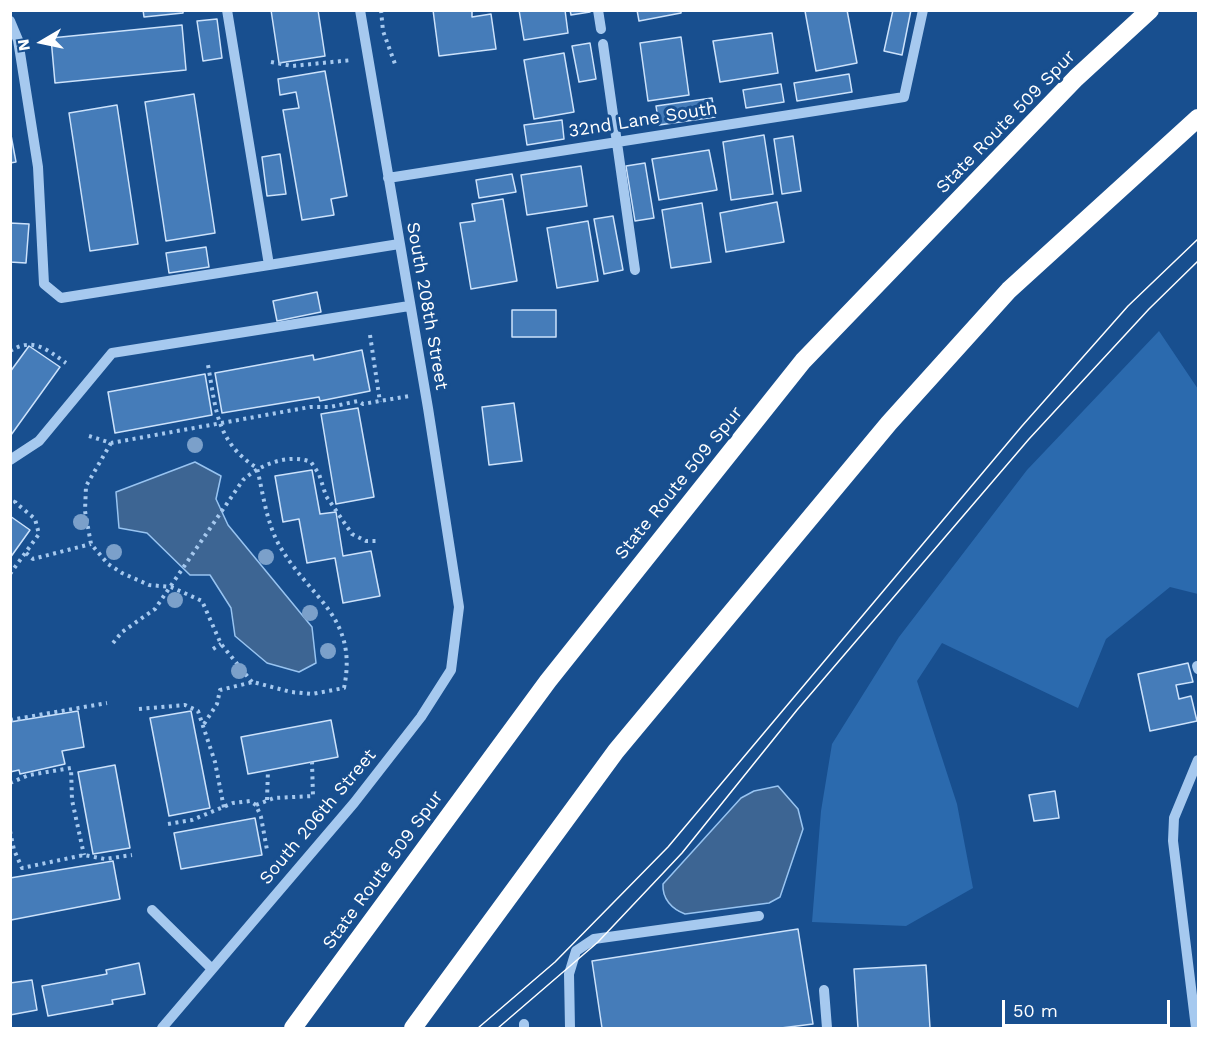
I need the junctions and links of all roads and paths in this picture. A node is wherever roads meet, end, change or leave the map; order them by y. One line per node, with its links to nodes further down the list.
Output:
1 (227, 10): 17 (street)
2 (360, 10): 15 (street, South 208th Street)
3 (381, 10): 12 (path)
4 (598, 10): 8 (street)
5 (923, 10): 14 (street, 32nd Lane South)
6 (1150, 10): 63 (highway, State Route 509 Spur)
7 (10, 21): 17 (street)
8 (601, 29)
9 (603, 44): 14 (street)
10 (352, 60): 11 (path)
11 (271, 62)
12 (395, 64)
13 (1198, 118): 64 (highway)
14 (616, 141): 15 (street, 32nd Lane South); 18 (street)
15 (388, 178): 16 (street, South 208th Street)
16 (399, 244): 17 (street); 19 (street, South 208th Street)
17 (269, 265)
18 (635, 270)
19 (409, 306): 29 (street); 37 (street, South 208th Street)
20 (369, 335): 25 (path)
21 (10, 351): 22 (path)
22 (66, 363)
23 (208, 365): 26 (path)
24 (410, 396): 25 (path)
25 (380, 402): 26 (path)
26 (219, 422): 28 (path); 30 (path)
27 (89, 436): 28 (path)
28 (111, 443): 33 (path)
29 (10, 460)
30 (257, 468): 32 (path); 36 (path); 41 (path)
31 (16, 500): 34 (path)
32 (380, 541)
33 (90, 544): 34 (path); 36 (path)
34 (26, 553): 35 (path)
35 (10, 574)
36 (171, 587): 38 (path); 39 (path)
37 (459, 607): 60 (street, South 206th Street)
38 (113, 643)
39 (221, 644): 40 (path); 41 (path)
40 (213, 649)
41 (253, 682): 45 (path)
42 (107, 703): 44 (path)
43 (139, 709): 45 (path)
44 (10, 720)
45 (204, 724): 52 (path)
46 (1198, 760): 67 (street)
47 (312, 762): 50 (path)
48 (268, 770): 50 (path)
49 (10, 783): 56 (path)
50 (267, 800): 51 (path)
51 (256, 805): 52 (path); 55 (path)
52 (224, 808): 53 (path)
53 (168, 824)
54 (10, 831): 56 (path)
55 (267, 850)
56 (84, 855): 57 (path)
57 (132, 855)
58 (152, 910): 60 (street)
59 (759, 916): 65 (street)
60 (212, 969): 62 (street, South 206th Street)
61 (824, 990): 66 (street)
62 (162, 1029)
63 (293, 1029)
64 (413, 1029)
65 (570, 1029)
66 (827, 1029)
67 (1196, 1029)

